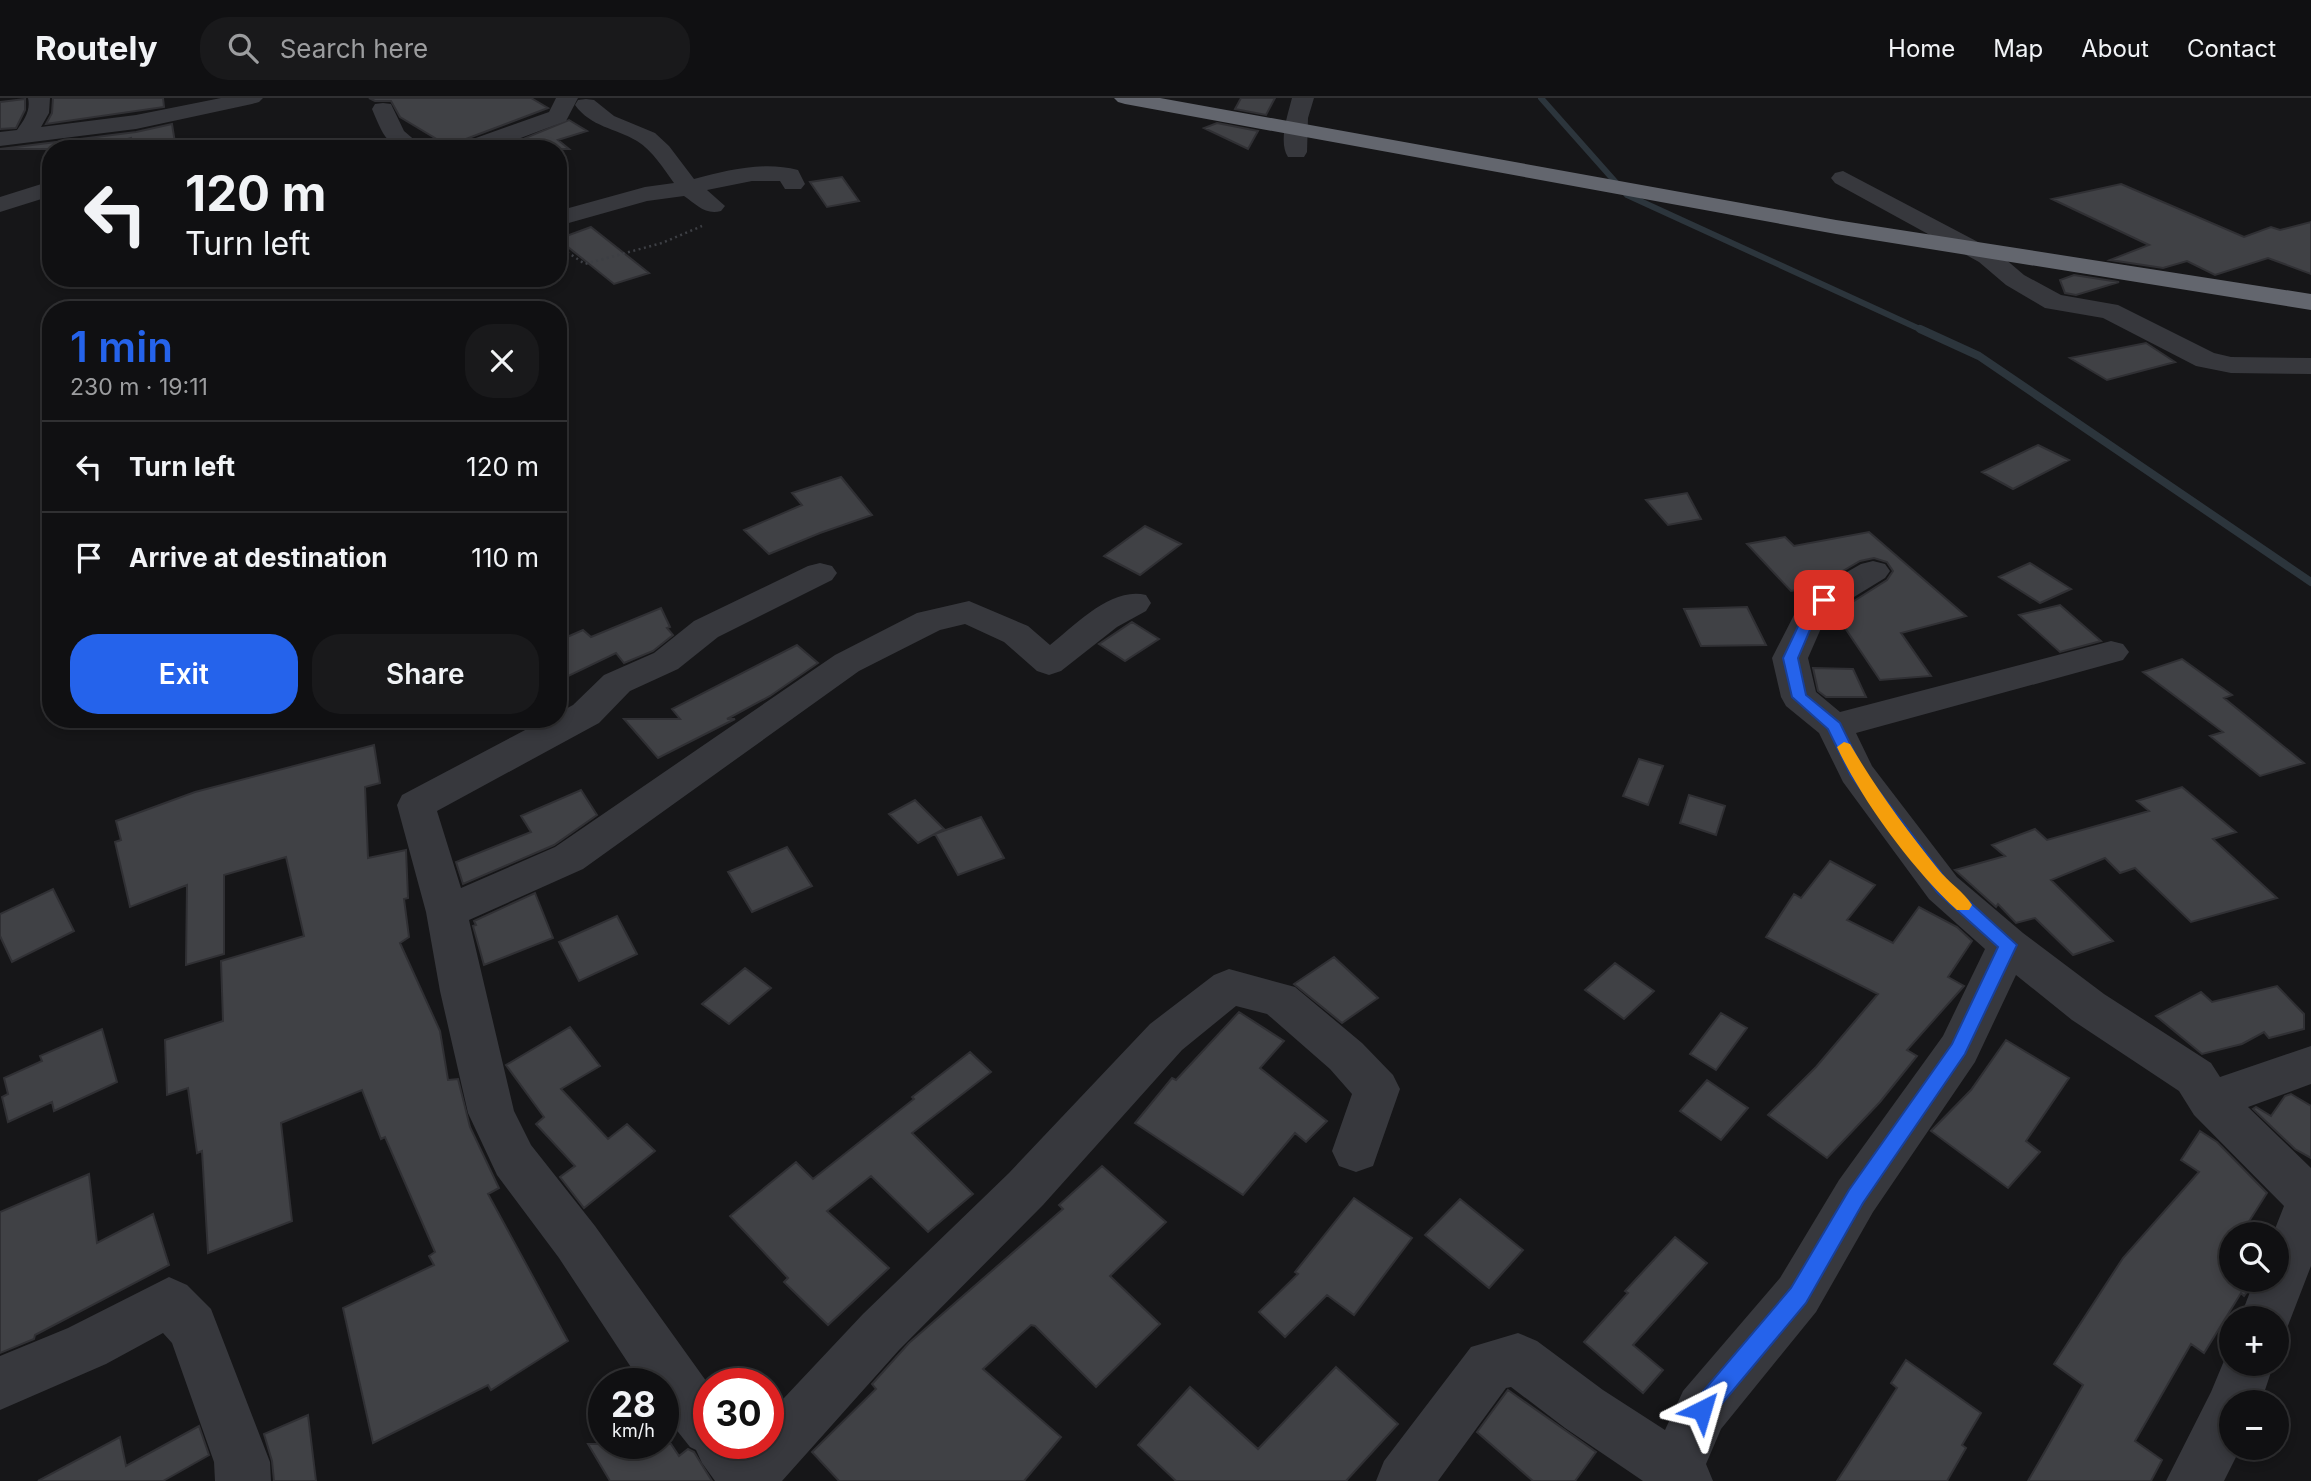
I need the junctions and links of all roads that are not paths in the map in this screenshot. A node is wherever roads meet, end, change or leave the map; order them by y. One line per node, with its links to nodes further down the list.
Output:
1 (39, 98): 9 (street)
2 (252, 98): 8 (street)
3 (1125, 98): 22 (highway)
4 (1303, 98): 14 (street)
5 (575, 100): 6 (street); 13 (street); 17 (street)
6 (612, 100)
7 (383, 109): 12 (street)
8 (136, 122): 9 (street); 11 (street)
9 (24, 137): 10 (street)
10 (0, 139)
11 (123, 140)
12 (401, 140)
13 (495, 140)
14 (1296, 152)
15 (1843, 178): 23 (street)
16 (793, 184): 17 (street)
17 (689, 188): 20 (street); 21 (street)
18 (42, 191): 19 (street)
19 (0, 205)
20 (712, 215)
21 (567, 216)
22 (2311, 302)
23 (2311, 366)
24 (1873, 570): 29 (street)
25 (820, 573): 28 (street)
26 (1135, 603): 31 (street)
27 (2111, 652): 29 (street)
28 (567, 724)
29 (1834, 726): 32 (street)
30 (560, 728): 31 (street)
31 (447, 912): 39 (street)
32 (2008, 945): 34 (street); 42 (street)
33 (2311, 1065): 34 (street)
34 (2210, 1101): 36 (street)
35 (1356, 1151): 41 (street)
36 (2311, 1200): 37 (street)
37 (2271, 1306)
38 (0, 1383): 43 (street)
39 (693, 1408)
40 (2219, 1432): 45 (street)
41 (739, 1468)
42 (1680, 1475): 44 (street)
43 (243, 1481)
44 (1404, 1481)
45 (2194, 1481)

